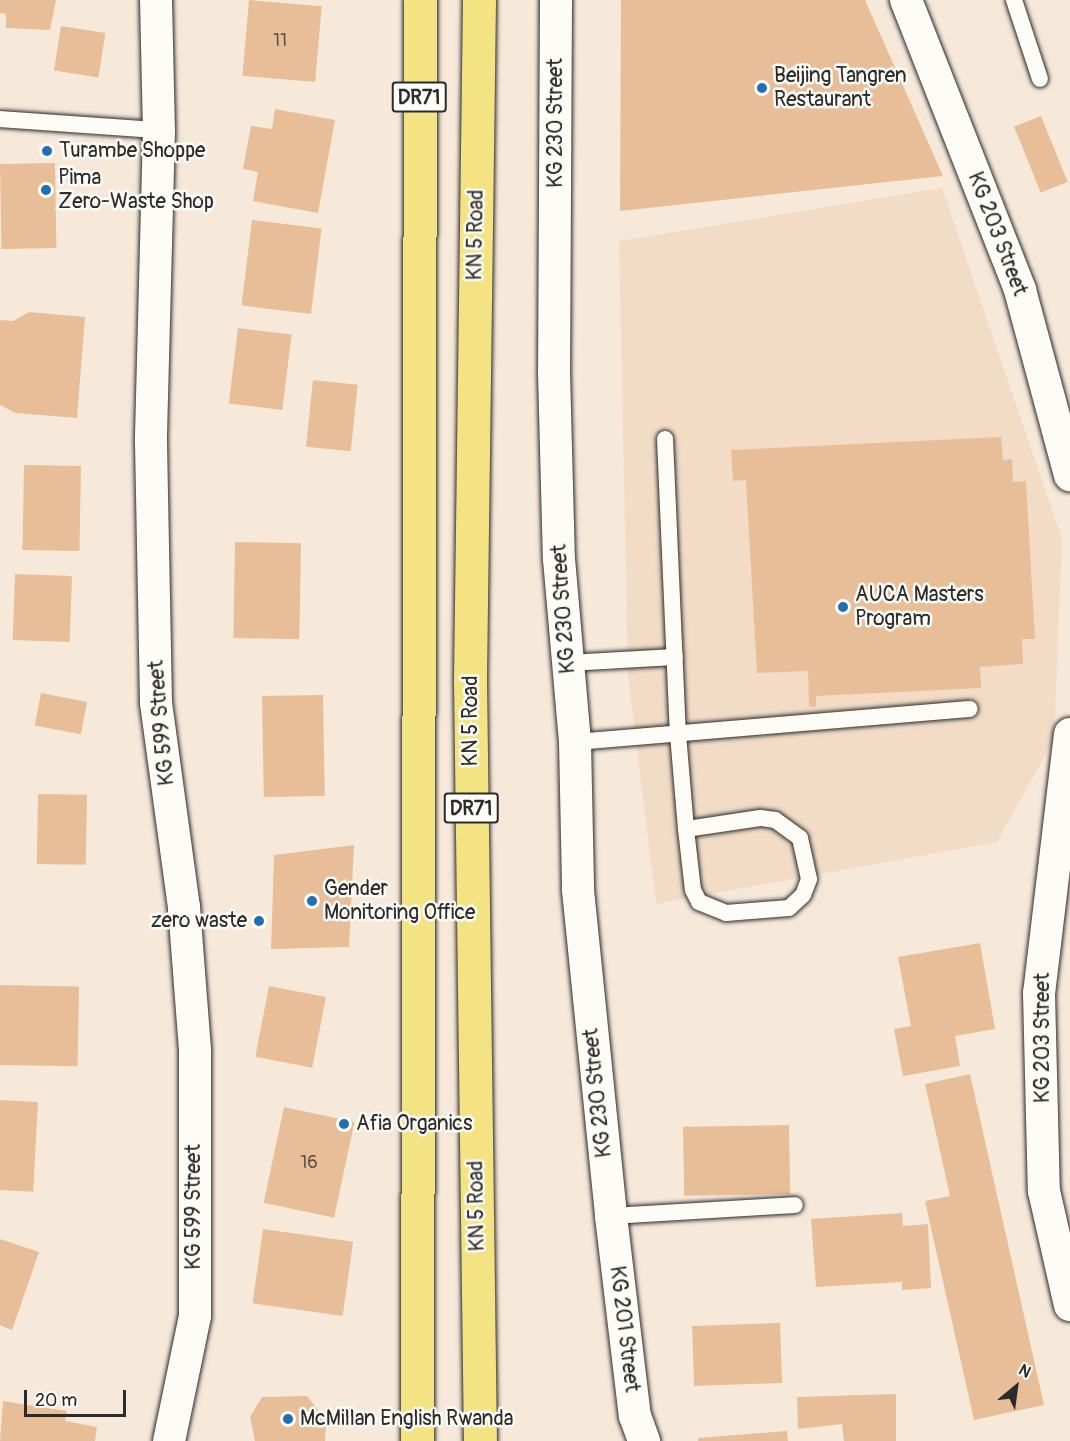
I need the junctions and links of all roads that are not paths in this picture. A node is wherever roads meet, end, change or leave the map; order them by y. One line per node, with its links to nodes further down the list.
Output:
1 (156, 0): 9 (street, KG 599 Street)
2 (420, 0): 23 (main road, DR71)
3 (479, 0): 24 (main road, KN 5 Road / DR71)
4 (556, 0): 13 (street, KG 230 Street)
5 (906, 0): 11 (street, KG 203 Street)
6 (1014, 0): 7 (lane)
7 (1040, 79)
8 (0, 119): 9 (lane)
9 (159, 130): 22 (street, KG 599 Street)
10 (665, 439): 12 (lane)
11 (1070, 475)
12 (675, 657): 13 (lane); 15 (lane)
13 (568, 663): 17 (street, KG 230 Street)
14 (970, 709): 15 (lane)
15 (678, 734): 17 (lane); 18 (lane)
16 (1070, 734): 21 (street, KG 203 Street)
17 (575, 742): 20 (street, KG 230 Street)
18 (686, 829): 18 (lane)
19 (795, 1205): 20 (lane)
20 (610, 1216): 25 (street, KG 201 Street)
21 (1070, 1305)
22 (170, 1441)
23 (417, 1441)
24 (480, 1441)
25 (644, 1441)

